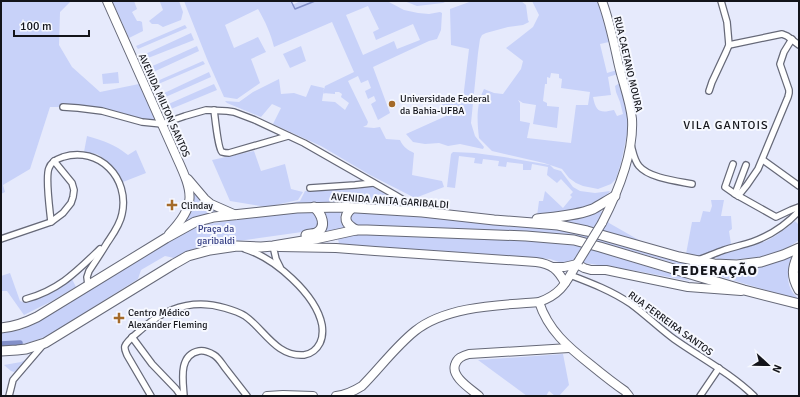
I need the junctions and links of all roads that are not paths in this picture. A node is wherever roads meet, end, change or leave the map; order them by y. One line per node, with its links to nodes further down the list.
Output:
1 (107, 1): 10 (main road, AVENIDA MILTON SANTOS)
2 (602, 1): 12 (main road, RUA CAETANO MOURA)
3 (721, 1): 5 (street)
4 (792, 39): 5 (street); 6 (street); 13 (street)
5 (729, 45): 7 (street)
6 (799, 45)
7 (709, 90)
8 (62, 108): 10 (street)
9 (214, 110): 10 (street); 11 (street); 11 (street)
10 (162, 124): 18 (main road, AVENIDA MILTON SANTOS)
11 (288, 136): 17 (street)
12 (630, 143): 20 (street); 25 (main road, RUA CAETANO MOURA)
13 (763, 160): 22 (street); 24 (street)
14 (54, 161): 33 (street); 33 (street); 37 (street)
15 (733, 164): 24 (street)
16 (746, 166): 24 (street)
17 (356, 172): 19 (street); 21 (street)
18 (184, 174): 31 (main road, AVENIDA MILTON SANTOS); 35 (main road, AVENIDA MILTON SANTOS)
19 (373, 183): 21 (street); 30 (street)
20 (692, 184)
21 (355, 185): 23 (street)
22 (799, 186)
23 (310, 188)
24 (736, 195): 27 (street)
25 (615, 196): 32 (main road); 44 (main road, RUA CAETANO MOURA, bridge)
26 (314, 207): 28 (main road, AVENIDA ANITA GARIBALDI); 31 (main road, AVENIDA ANITA GARIBALDI); 38 (main road)
27 (799, 207)
28 (352, 208): 30 (main road, AVENIDA ANITA GARIBALDI); 34 (main road)
29 (799, 211): 43 (street)
30 (422, 212): 32 (main road, AVENIDA ANITA GARIBALDI)
31 (236, 215): 35 (main road, AVENIDA ANITA GARIBALDI)
32 (510, 221): 43 (main road, AVENIDA ANITA GARIBALDI)
33 (51, 222): 36 (street)
34 (352, 231): 39 (main road); 40 (main road); 49 (main road)
35 (166, 238): 51 (main road, AVENIDA ANITA GARIBALDI)
36 (1, 239)
37 (109, 241): 51 (street); 55 (street)
38 (237, 246): 39 (main road); 46 (street); 60 (main road)
39 (273, 246): 40 (main road); 46 (street)
40 (336, 248): 45 (main road)
41 (799, 248): 43 (main road, AVENIDA ANITA GARIBALDI)
42 (799, 253): 53 (main road)
43 (696, 261)
44 (577, 263): 45 (main road); 47 (main road); 48 (main road, RUA CAETANO MOURA)
45 (553, 267): 50 (main road)
46 (281, 269): 59 (street)
47 (591, 270): 48 (main road); 52 (main road)
48 (570, 275): 50 (main road, RUA CAETANO MOURA); 63 (street, RUA FERREIRA SANTOS)
49 (694, 275): 52 (main road); 54 (main road)
50 (565, 283): 56 (main road, RUA CAETANO MOURA)
51 (88, 285): 58 (main road, AVENIDA ANITA GARIBALDI)
52 (688, 287): 54 (main road)
53 (799, 290)
54 (750, 291): 57 (main road)
55 (26, 299)
56 (539, 302): 61 (main road); 70 (main road)
57 (799, 304)
58 (1, 328)
59 (132, 337): 65 (street); 66 (street)
60 (45, 343): 62 (main road); 64 (street)
61 (569, 348): 71 (main road); 72 (main road)
62 (1, 351)
63 (718, 368): 73 (street); 74 (street, RUA FERREIRA SANTOS)
64 (9, 396)
65 (151, 396)
66 (182, 396): 67 (street)
67 (247, 396)
68 (267, 396): 69 (main road)
69 (313, 396)
70 (336, 396)
71 (479, 396)
72 (629, 396)
73 (700, 396)
74 (754, 396)

